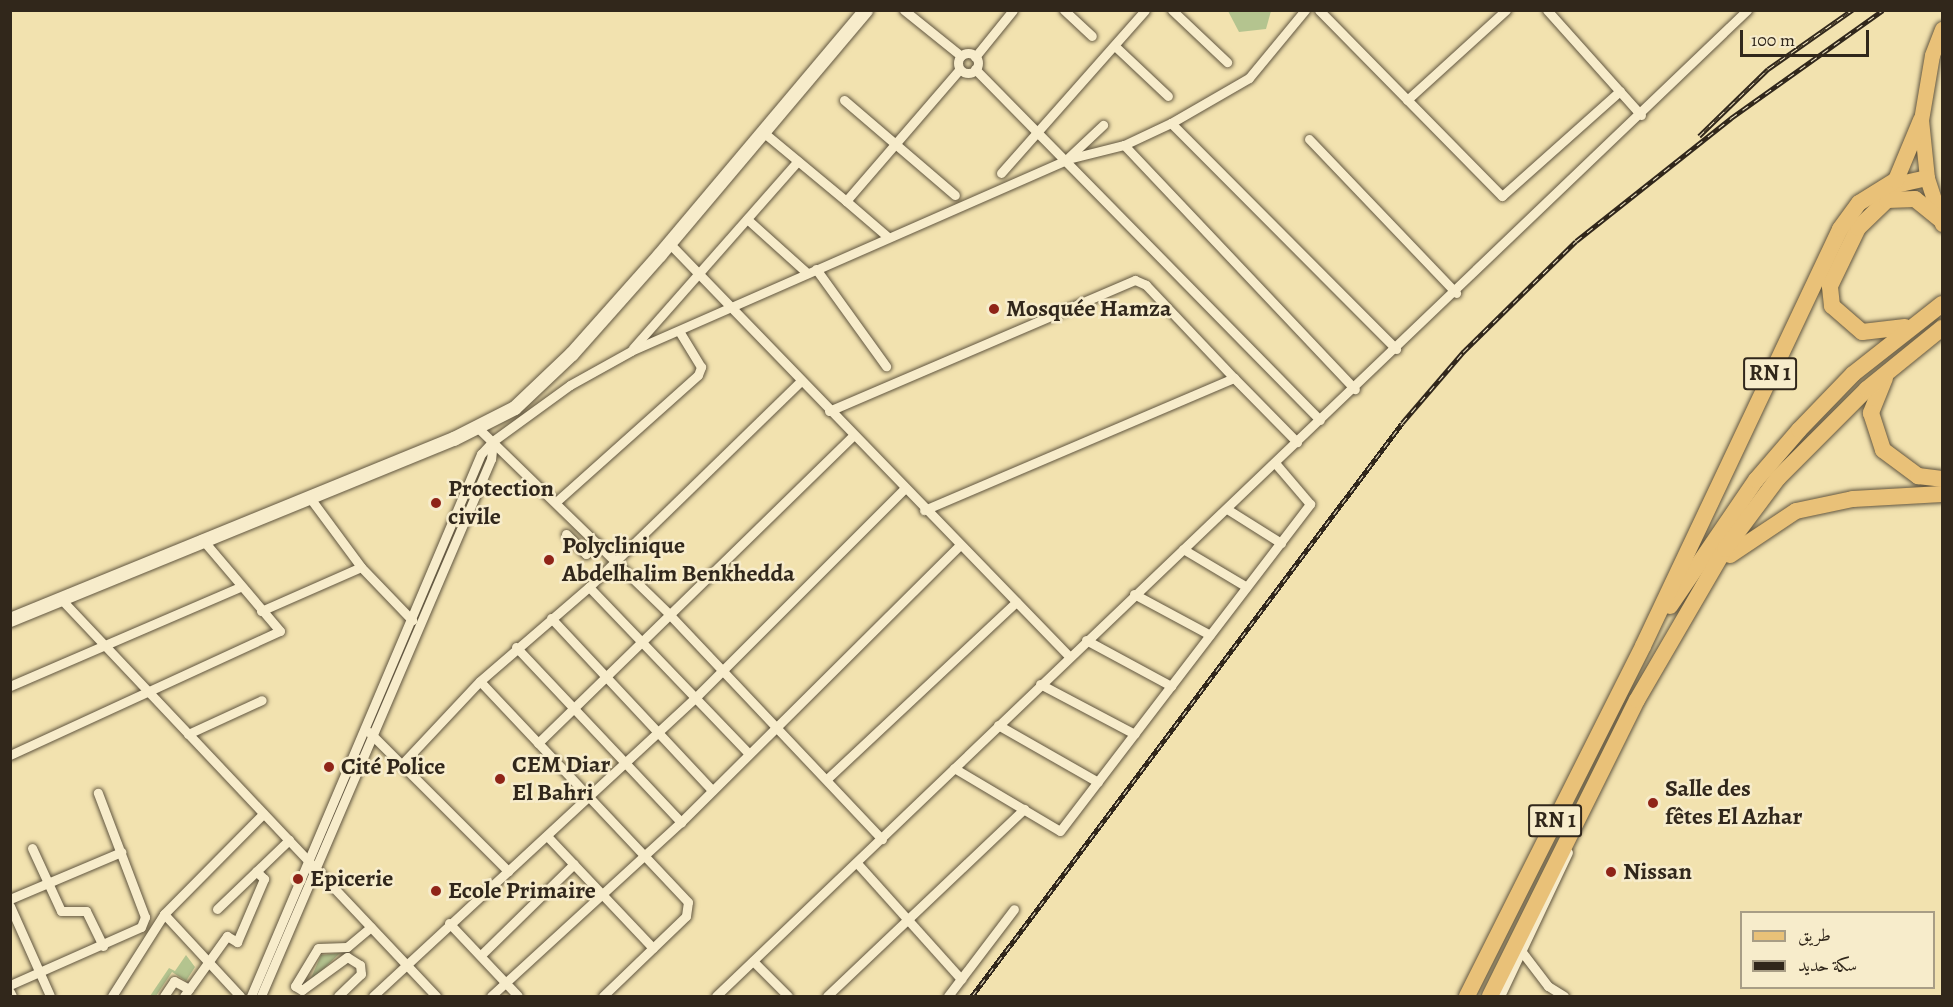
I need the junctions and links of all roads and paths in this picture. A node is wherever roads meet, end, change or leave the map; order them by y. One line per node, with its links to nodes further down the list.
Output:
1 (866, 10): 28 (street)
2 (904, 10): 15 (street)
3 (1013, 10): 16 (street)
4 (1064, 10): 13 (street)
5 (1145, 10): 14 (street)
6 (1172, 10): 17 (street)
7 (1305, 10): 26 (street)
8 (1319, 10): 23 (street)
9 (1506, 10): 23 (street)
10 (1547, 10): 20 (street)
11 (1747, 10): 24 (street)
12 (1942, 29): 25 (main road, RN 1)
13 (1092, 36)
14 (1117, 48): 21 (street); 29 (street)
15 (961, 56): 16 (street); 18 (street)
16 (975, 57): 19 (street)
17 (1227, 62)
18 (960, 69): 19 (street); 31 (street)
19 (975, 69): 29 (street)
20 (1620, 91): 23 (street); 24 (street)
21 (1168, 96)
22 (844, 100): 31 (street)
23 (1407, 100)
24 (1641, 115): 47 (street)
25 (1921, 120): 36 (main road, RN 1); 37 (highway, RN 1)
26 (1171, 123): 32 (street); 53 (street)
27 (1103, 125): 33 (street)
28 (763, 132): 34 (street); 44 (street)
29 (1041, 133): 33 (street); 35 (street)
30 (1309, 140): 47 (street)
31 (895, 144): 38 (street); 40 (street)
32 (1124, 145): 33 (street); 59 (street)
33 (1068, 159): 43 (street); 61 (street)
34 (798, 160): 40 (street); 41 (street)
35 (1001, 173)
36 (1929, 185): 37 (highway); 39 (highway); 42 (main road, RN 1)
37 (1882, 189): 98 (highway, RN 1)
38 (955, 195)
39 (1901, 196): 42 (highway); 50 (highway)
40 (846, 201): 43 (street)
41 (747, 219): 45 (street); 46 (street)
42 (1942, 223)
43 (888, 237): 45 (street)
44 (669, 243): 46 (street); 62 (street)
45 (811, 271): 49 (street); 56 (street)
46 (700, 274): 49 (street); 54 (street)
47 (1456, 294): 53 (street)
48 (1942, 304): 50 (highway)
49 (734, 306): 52 (street); 58 (street)
50 (1914, 324): 98 (highway)
51 (1942, 328): 55 (highway)
52 (679, 332): 54 (street); 71 (street)
53 (1396, 349): 59 (street)
54 (631, 351): 64 (street)
55 (1893, 365): 67 (highway); 86 (highway)
56 (885, 366)
57 (1234, 378): 60 (street); 65 (street); 73 (street)
58 (801, 381): 60 (street); 80 (street)
59 (1355, 389): 61 (street)
60 (829, 411): 63 (street)
61 (1320, 420): 65 (street)
62 (478, 428): 64 (street); 70 (street)
63 (853, 436): 68 (street); 90 (street)
64 (493, 441): 71 (street); 93 (street); 117 (street)
65 (1297, 442): 66 (street)
66 (1276, 464): 72 (street); 77 (street)
67 (1942, 479)
68 (904, 489): 73 (street); 101 (street)
69 (1942, 494): 86 (highway, RN 1)
70 (310, 498): 75 (street); 81 (street)
71 (556, 501): 76 (street)
72 (1227, 508): 77 (street); 79 (street)
73 (924, 510): 78 (street)
74 (566, 534): 76 (street)
75 (202, 539): 82 (street); 87 (street)
76 (597, 543): 80 (street)
77 (1281, 543): 84 (street)
78 (959, 546): 88 (street); 113 (street)
79 (1183, 549): 84 (street); 85 (street)
80 (615, 559): 83 (street); 90 (street)
81 (361, 567): 89 (street); 93 (street)
82 (240, 587): 89 (street); 97 (street)
83 (589, 587): 91 (street); 96 (street)
84 (1247, 587): 94 (street)
85 (1134, 594): 94 (street); 95 (street)
86 (1698, 595): 132 (highway, RN 1)
87 (60, 598): 92 (street); 97 (street)
88 (1016, 602): 100 (street); 124 (street)
89 (261, 610): 107 (street)
90 (669, 614): 96 (street); 101 (street)
91 (551, 618): 99 (street); 102 (street)
92 (10, 620)
93 (412, 620): 112 (street)
94 (1210, 635): 106 (street)
95 (1086, 640): 100 (street); 106 (street)
96 (643, 641): 102 (street); 108 (street)
97 (101, 644): 105 (street); 107 (street)
98 (1643, 646): 183 (highway, RN 1)
99 (516, 647): 103 (street); 110 (street)
100 (1069, 656): 104 (street)
101 (721, 672): 108 (street); 113 (street)
102 (608, 677): 110 (street); 114 (street)
103 (480, 681): 118 (street); 122 (street)
104 (1040, 684): 111 (street); 116 (street)
105 (10, 686)
106 (1171, 686): 116 (street)
107 (148, 693): 115 (street); 120 (street)
108 (694, 699): 114 (street); 119 (street)
109 (262, 700): 115 (street)
110 (576, 707): 118 (street); 121 (street)
111 (998, 725): 123 (street); 125 (street)
112 (367, 727): 117 (street); 141 (street)
113 (774, 728): 119 (street); 124 (street)
114 (661, 730): 121 (street); 126 (street)
115 (188, 734): 130 (street)
116 (1135, 734): 125 (street)
117 (372, 736): 122 (street); 141 (street)
118 (538, 743): 128 (street)
119 (749, 754): 126 (street)
120 (10, 755)
121 (626, 763): 128 (street); 131 (street)
122 (401, 765): 143 (street)
123 (954, 768): 129 (street); 134 (street)
124 (828, 778): 134 (street)
125 (1098, 782): 129 (street)
126 (712, 790): 131 (street)
127 (98, 793): 137 (street)
128 (591, 797): 133 (street); 138 (street)
129 (1024, 809): 151 (street)
130 (263, 813): 135 (street); 150 (street)
131 (681, 822): 138 (street)
132 (1571, 832): 157 (street); 184 (highway, RN 1)
133 (547, 836): 140 (street); 143 (street)
134 (882, 839): 139 (street)
135 (288, 840): 141 (street); 142 (street)
136 (32, 848): 144 (street)
137 (121, 852): 144 (street); 154 (street)
138 (646, 854): 145 (street); 155 (street)
139 (857, 863): 151 (street); 160 (street)
140 (574, 864): 145 (street); 158 (street)
141 (312, 865): 153 (street); 171 (street); 172 (street)
142 (256, 871): 148 (street); 159 (street)
143 (508, 871): 152 (street)
144 (49, 882): 146 (street); 154 (street)
145 (602, 893): 155 (street); 164 (street)
146 (10, 899)
147 (10, 906): 162 (street)
148 (217, 909)
149 (1014, 909): 163 (street)
150 (164, 914): 159 (street); 168 (street)
151 (907, 920): 163 (street); 181 (street)
152 (449, 923): 158 (street); 161 (street)
153 (371, 927): 156 (street); 161 (street)
154 (103, 946): 162 (street)
155 (653, 948): 178 (street)
156 (347, 952): 156 (street); 173 (street)
157 (1522, 952): 185 (street); 186 (street)
158 (481, 955): 164 (street)
159 (207, 961): 166 (street); 170 (street)
160 (753, 962): 179 (street); 180 (street)
161 (406, 964): 174 (street); 175 (street)
162 (40, 972): 165 (street); 167 (street)
163 (961, 979): 182 (street)
164 (506, 984): 176 (street); 177 (street)
165 (10, 985)
166 (188, 994): 169 (street)
167 (50, 996)
168 (112, 996)
169 (165, 996)
170 (240, 996)
171 (251, 996)
172 (261, 996)
173 (338, 996)
174 (373, 996)
175 (436, 996)
176 (491, 996)
177 (518, 996)
178 (603, 996)
179 (716, 996)
180 (788, 996)
181 (828, 996)
182 (948, 996)
183 (1467, 996)
184 (1490, 996)
185 (1500, 996)
186 (1564, 996)

